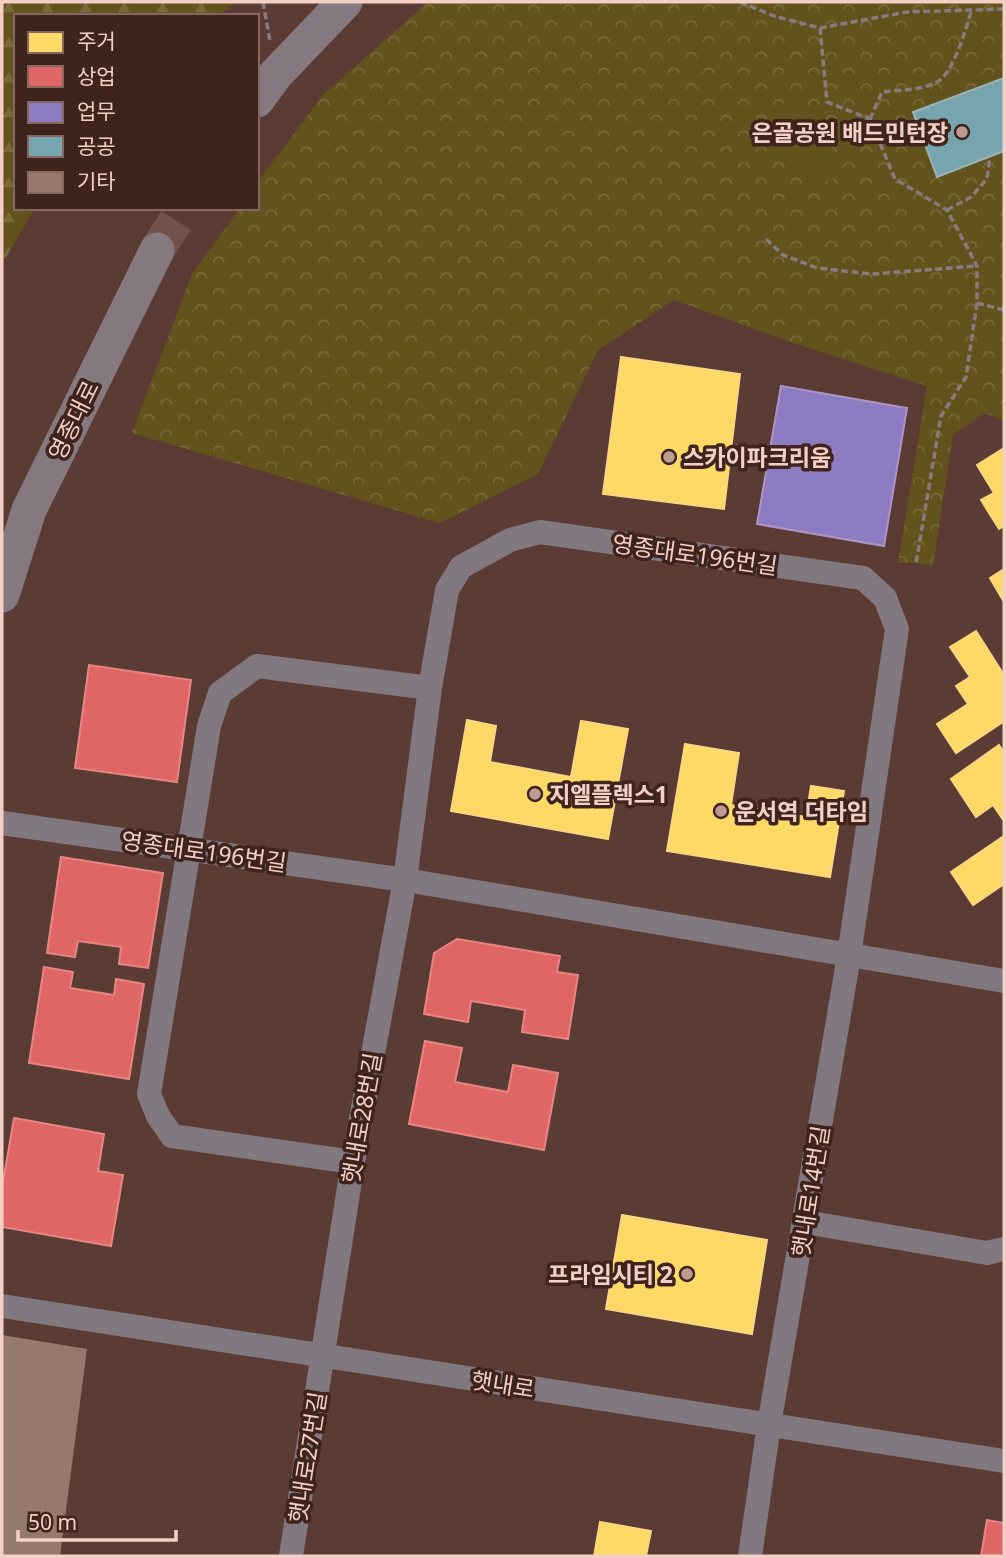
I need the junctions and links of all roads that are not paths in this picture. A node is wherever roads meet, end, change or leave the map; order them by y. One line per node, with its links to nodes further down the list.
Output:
1 (345, 2): 2 (main road)
2 (259, 97)
3 (157, 250): 4 (main road, 영종대로)
4 (2, 596)
5 (430, 688): 7 (street); 8 (street, 영종대로196번길); 9 (street, 영종대로196번길)
6 (2, 823): 7 (street, 영종대로196번길)
7 (188, 848): 8 (street, 영종대로196번길); 11 (street)
8 (405, 880): 9 (street, 영종대로196번길); 11 (street, 햇내로28번길)
9 (849, 956): 10 (street, 영종대로196번길); 12 (street, 햇내로14번길)
10 (1004, 981)
11 (353, 1162): 15 (street, 햇내로28번길)
12 (805, 1222): 13 (street); 16 (street, 햇내로14번길)
13 (1004, 1248)
14 (2, 1306): 15 (street, 햇내로)
15 (323, 1357): 16 (street, 햇내로); 18 (street, 햇내로27번길)
16 (769, 1425): 17 (street, 햇내로); 19 (street, 햇내로14번길)
17 (1004, 1461)
18 (291, 1556)
19 (750, 1556)

